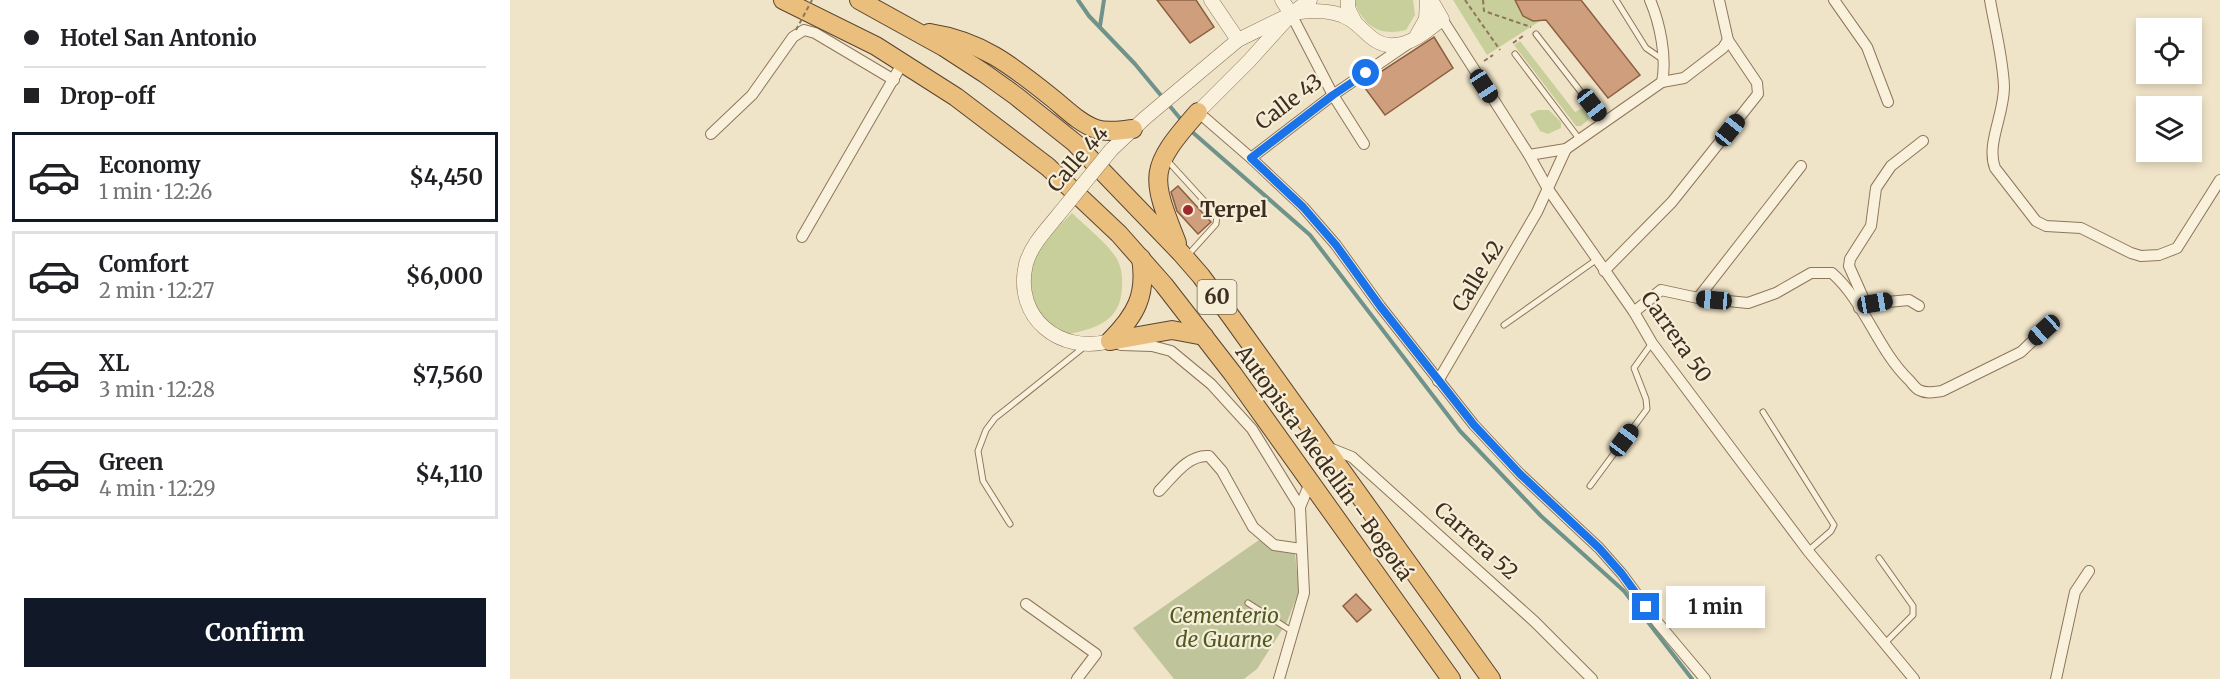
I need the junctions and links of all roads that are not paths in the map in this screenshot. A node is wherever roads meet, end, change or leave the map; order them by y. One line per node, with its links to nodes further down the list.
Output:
1 (783, 0): 23 (highway, Autopista Medellín - Bogotá / 60)
2 (859, 0): 16 (highway, Autopista Medellín - Bogotá / 60)
3 (1211, 0): 18 (street)
4 (1282, 0): 13 (street)
5 (1310, 0): 13 (street, Calle 44)
6 (1348, 0): 15 (street)
7 (1429, 0): 14 (street, Carrera 50); 19 (street)
8 (1616, 0): 22 (lane)
9 (1650, 0): 22 (street)
10 (1719, 0): 20 (street)
11 (1834, 0): 27 (street)
12 (1990, 0): 40 (street)
13 (1291, 14): 15 (street); 18 (street, Calle 44); 26 (street); 28 (street, Calle 44)
14 (1442, 19): 19 (street, Calle 43); 37 (street, Carrera 50)
15 (1355, 22): 19 (street)
16 (915, 31): 30 (highway); 43 (highway, Autopista Medellín - Bogotá / 60)
17 (1536, 34): 29 (lane)
18 (1238, 40): 30 (street, Calle 44)
19 (1414, 40): 26 (street, Calle 43)
20 (1728, 40): 25 (street); 46 (street)
21 (1515, 54): 32 (lane)
22 (1662, 59): 25 (street)
23 (903, 64): 24 (street); 44 (highway, Autopista Medellín - Bogotá / 60)
24 (894, 81): 31 (street); 42 (street)
25 (1662, 82): 29 (street)
26 (1333, 95): 34 (street); 38 (street, Calle 43)
27 (1888, 102)
28 (1195, 115): 36 (highway); 38 (street)
29 (1606, 123): 32 (street)
30 (1139, 124): 54 (street, Calle 44, bridge)
31 (711, 134)
32 (1580, 140): 35 (street)
33 (1923, 141): 48 (street)
34 (1364, 144)
35 (1566, 149): 37 (street); 41 (street, Calle 42)
36 (1167, 150): 43 (highway); 43 (lane)
37 (1529, 155): 41 (street, Carrera 50)
38 (1251, 158): 56 (street)
39 (1801, 166): 47 (street)
40 (2220, 180)
41 (1548, 189): 45 (street, Carrera 50); 56 (street, Calle 42)
42 (802, 237)
43 (1183, 256): 58 (highway, Autopista Medellín - Bogotá / 60)
44 (1141, 258): 53 (highway, Autopista Medellín - Bogotá / 60); 54 (highway)
45 (1596, 260): 46 (street, Carrera 50); 51 (lane)
46 (1604, 271): 50 (street, Carrera 50)
47 (1698, 298): 48 (street); 50 (street)
48 (1862, 306): 49 (street); 52 (street)
49 (1919, 306)
50 (1634, 312): 55 (street, Carrera 50)
51 (1504, 325)
52 (2044, 330)
53 (1204, 336): 54 (highway); 59 (highway, Autopista Medellín - Bogotá / 60)
54 (1099, 343): 62 (street); 63 (lane)
55 (1652, 343): 60 (lane); 65 (street, Carrera 50)
56 (1438, 381): 77 (street)
57 (1763, 412): 65 (lane)
58 (1323, 446): 75 (highway, Autopista Medellín - Bogotá / 60); 76 (street, Carrera 52)
59 (1310, 483): 62 (street); 74 (highway, Autopista Medellín - Bogotá / 60)
60 (1590, 486)
61 (1159, 491): 64 (street)
62 (1300, 507): 64 (street)
63 (1010, 524)
64 (1301, 549): 70 (street)
65 (1808, 551): 71 (street, Carrera 50)
66 (1879, 558): 71 (lane)
67 (2090, 571): 79 (street)
68 (1248, 603): 70 (lane)
69 (1026, 604): 72 (street)
70 (1293, 632): 73 (street)
71 (1883, 644): 78 (street, Carrera 50)
72 (1077, 679)
73 (1279, 679)
74 (1451, 679)
75 (1491, 679)
76 (1592, 679)
77 (1705, 679)
78 (1914, 679)
79 (2056, 679)

